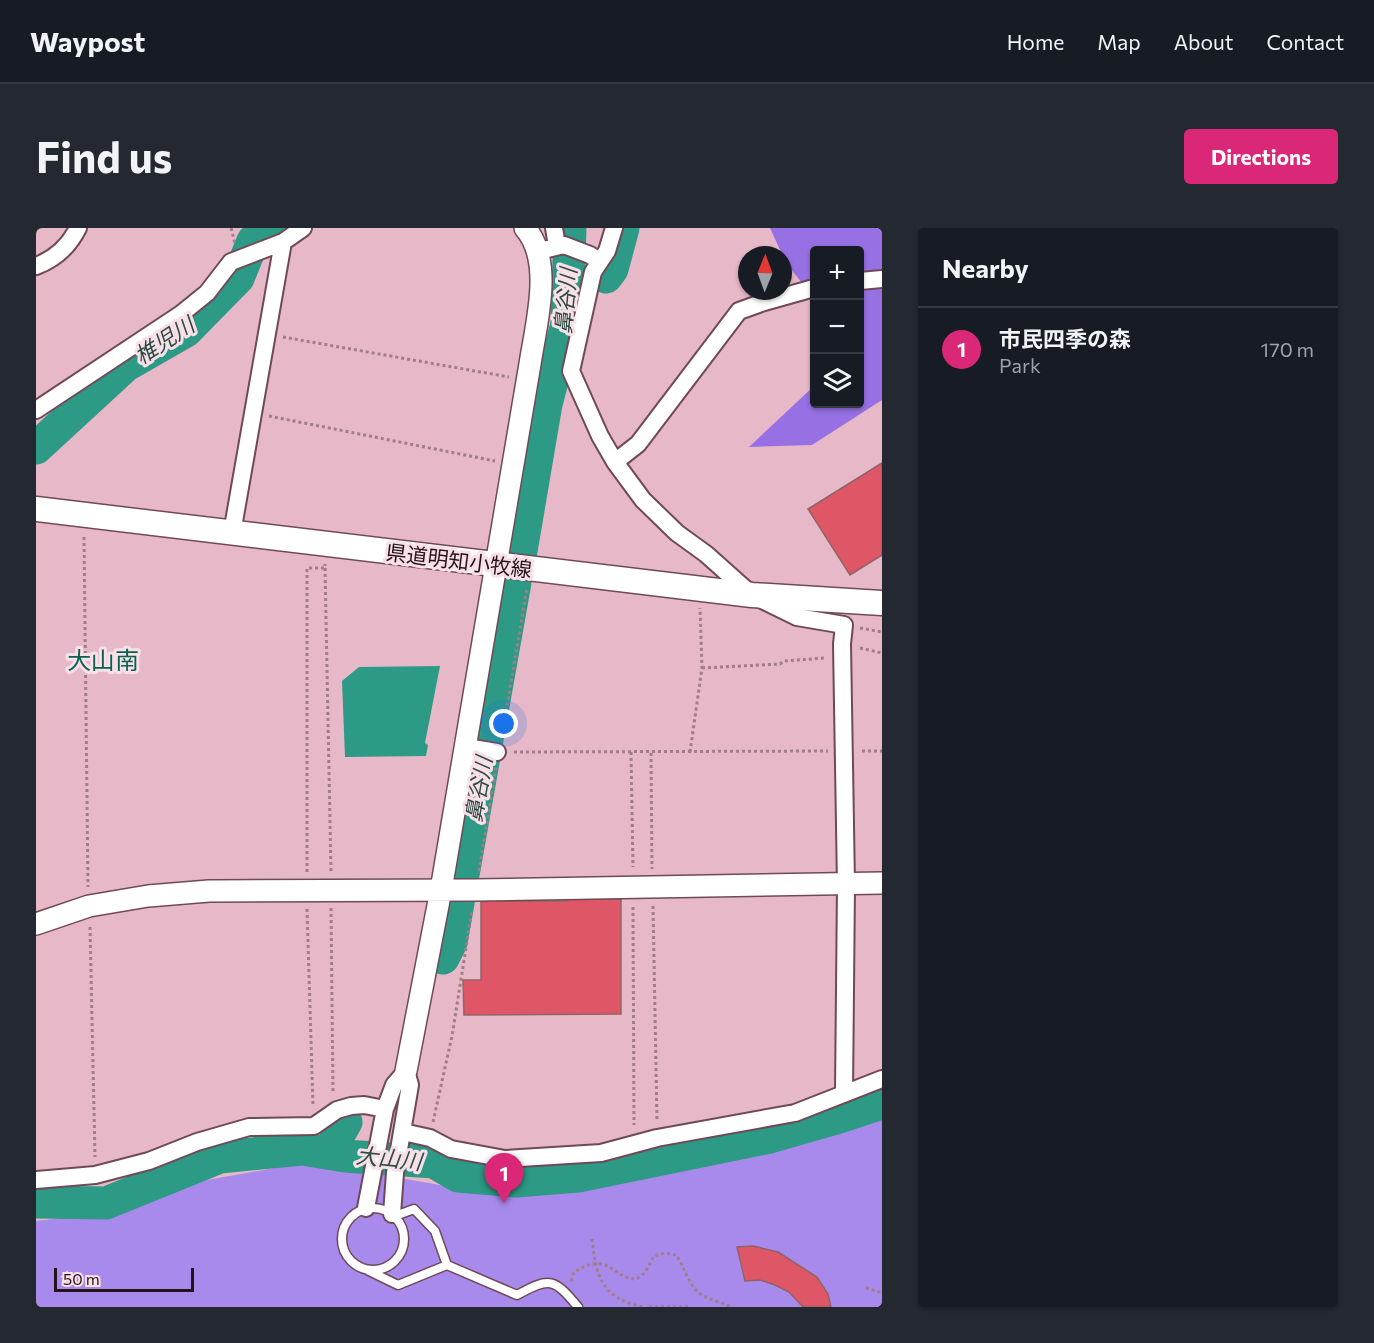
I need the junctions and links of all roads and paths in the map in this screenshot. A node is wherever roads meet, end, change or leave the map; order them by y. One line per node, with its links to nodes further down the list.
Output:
1 (78, 228): 9 (street)
2 (303, 228): 6 (street)
3 (525, 228): 7 (street)
4 (554, 228): 7 (street)
5 (614, 228): 8 (street)
6 (283, 243): 13 (street); 15 (street)
7 (553, 247): 8 (street); 14 (street)
8 (599, 261): 17 (street)
9 (36, 266)
10 (882, 279): 11 (street)
11 (864, 281)
12 (810, 289): 17 (street)
13 (266, 334): 14 (path); 16 (street)
14 (527, 381): 18 (street)
15 (36, 410)
16 (252, 413): 18 (path); 21 (street)
17 (615, 462): 27 (street)
18 (513, 465): 23 (street)
19 (36, 509): 20 (main road, 県道明知小牧線)
20 (84, 514): 21 (main road, 県道明知小牧線); 44 (path)
21 (232, 533): 23 (main road, 県道明知小牧線)
22 (325, 561): 24 (path)
23 (497, 564): 25 (main road, 県道明知小牧線); 32 (street)
24 (325, 568): 42 (path); 43 (path)
25 (531, 568): 26 (main road, 県道明知小牧線); 34 (path)
26 (699, 588): 27 (main road, 県道明知小牧線); 31 (path)
27 (752, 595): 28 (main road, 県道明知小牧線); 29 (street)
28 (882, 603)
29 (842, 651): 30 (path); 31 (path); 33 (street)
30 (882, 653)
31 (702, 668): 36 (path)
32 (470, 747): 34 (street); 41 (street)
33 (844, 751): 36 (path); 39 (street)
34 (498, 752): 35 (path); 41 (path)
35 (631, 752): 37 (path); 40 (path)
36 (690, 752): 37 (path)
37 (651, 753): 40 (path)
38 (882, 883): 39 (street)
39 (846, 885): 40 (street); 48 (street)
40 (643, 887): 41 (street); 53 (path); 55 (path)
41 (460, 890): 43 (street); 46 (street); 52 (path)
42 (307, 891): 43 (street); 44 (street); 51 (path)
43 (331, 891): 50 (path)
44 (89, 906): 45 (street); 56 (path)
45 (36, 924)
46 (406, 1071): 49 (street); 54 (street)
47 (882, 1079): 48 (street)
48 (844, 1093): 53 (street)
49 (385, 1109): 50 (street); 58 (street)
50 (333, 1112): 51 (street)
51 (314, 1126): 56 (street)
52 (430, 1138): 54 (street); 55 (street)
53 (657, 1138): 55 (street)
54 (401, 1140): 59 (street)
55 (634, 1144)
56 (95, 1175): 57 (street)
57 (36, 1180)
58 (366, 1208): 59 (lane); 63 (lane)
59 (393, 1215): 62 (lane); 63 (lane)
60 (592, 1239): 61 (path)
61 (595, 1264): 65 (path); 68 (path); 71 (path)
62 (447, 1265): 63 (lane); 65 (lane)
63 (363, 1269)
64 (866, 1288): 66 (path)
65 (567, 1292): 67 (lane)
66 (882, 1293)
67 (578, 1307)
68 (643, 1307)
69 (649, 1307): 70 (path)
70 (691, 1307)
71 (731, 1307)

